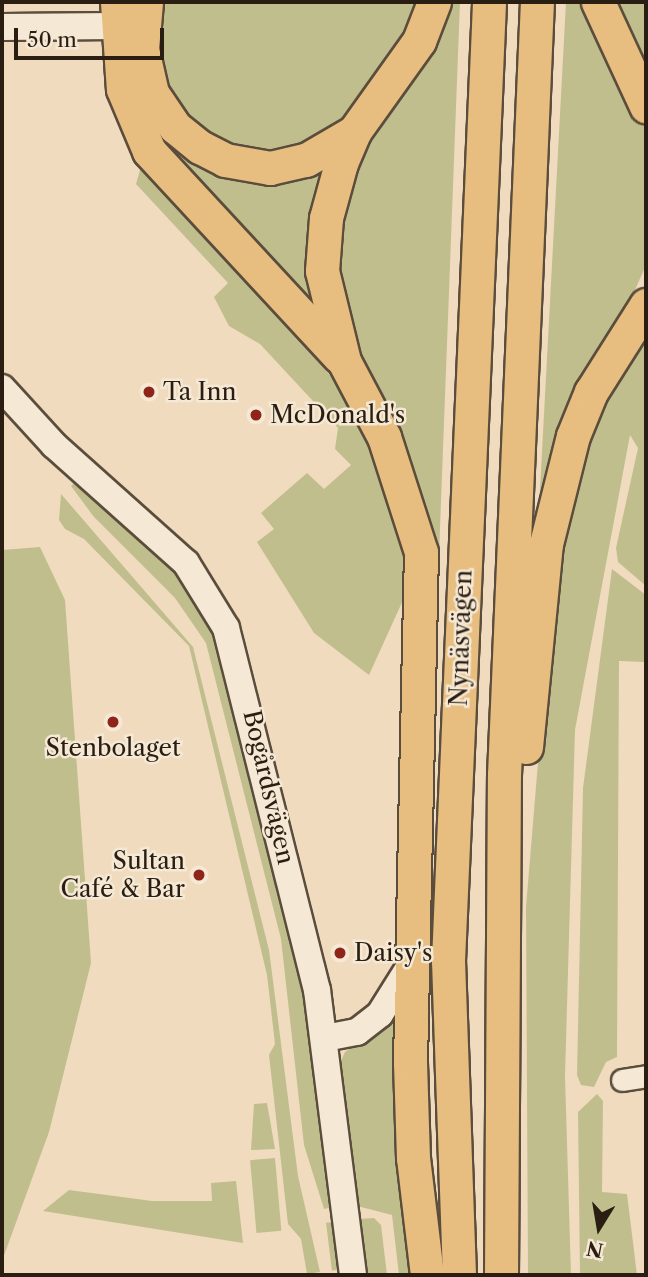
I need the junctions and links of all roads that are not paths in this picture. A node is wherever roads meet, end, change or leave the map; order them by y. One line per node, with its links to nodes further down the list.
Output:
1 (433, 2): 8 (highway)
2 (489, 2): 17 (highway, Nynäsvägen)
3 (537, 2): 13 (highway, Nynäsvägen)
4 (598, 2): 7 (highway)
5 (131, 14): 6 (street); 8 (highway); 10 (highway)
6 (2, 27)
7 (644, 97)
8 (354, 132): 10 (highway)
9 (645, 303): 13 (highway)
10 (344, 361): 12 (highway)
11 (2, 388): 14 (street, Bogårdsvägen)
12 (410, 966): 14 (street); 17 (highway); 19 (highway)
13 (500, 1036): 21 (highway, Nynäsvägen)
14 (325, 1038): 18 (street, Bogårdsvägen)
15 (646, 1076): 16 (street)
16 (622, 1080)
17 (452, 1177): 20 (highway, Nynäsvägen)
18 (353, 1275)
19 (427, 1275)
20 (459, 1275)
21 (501, 1275)

